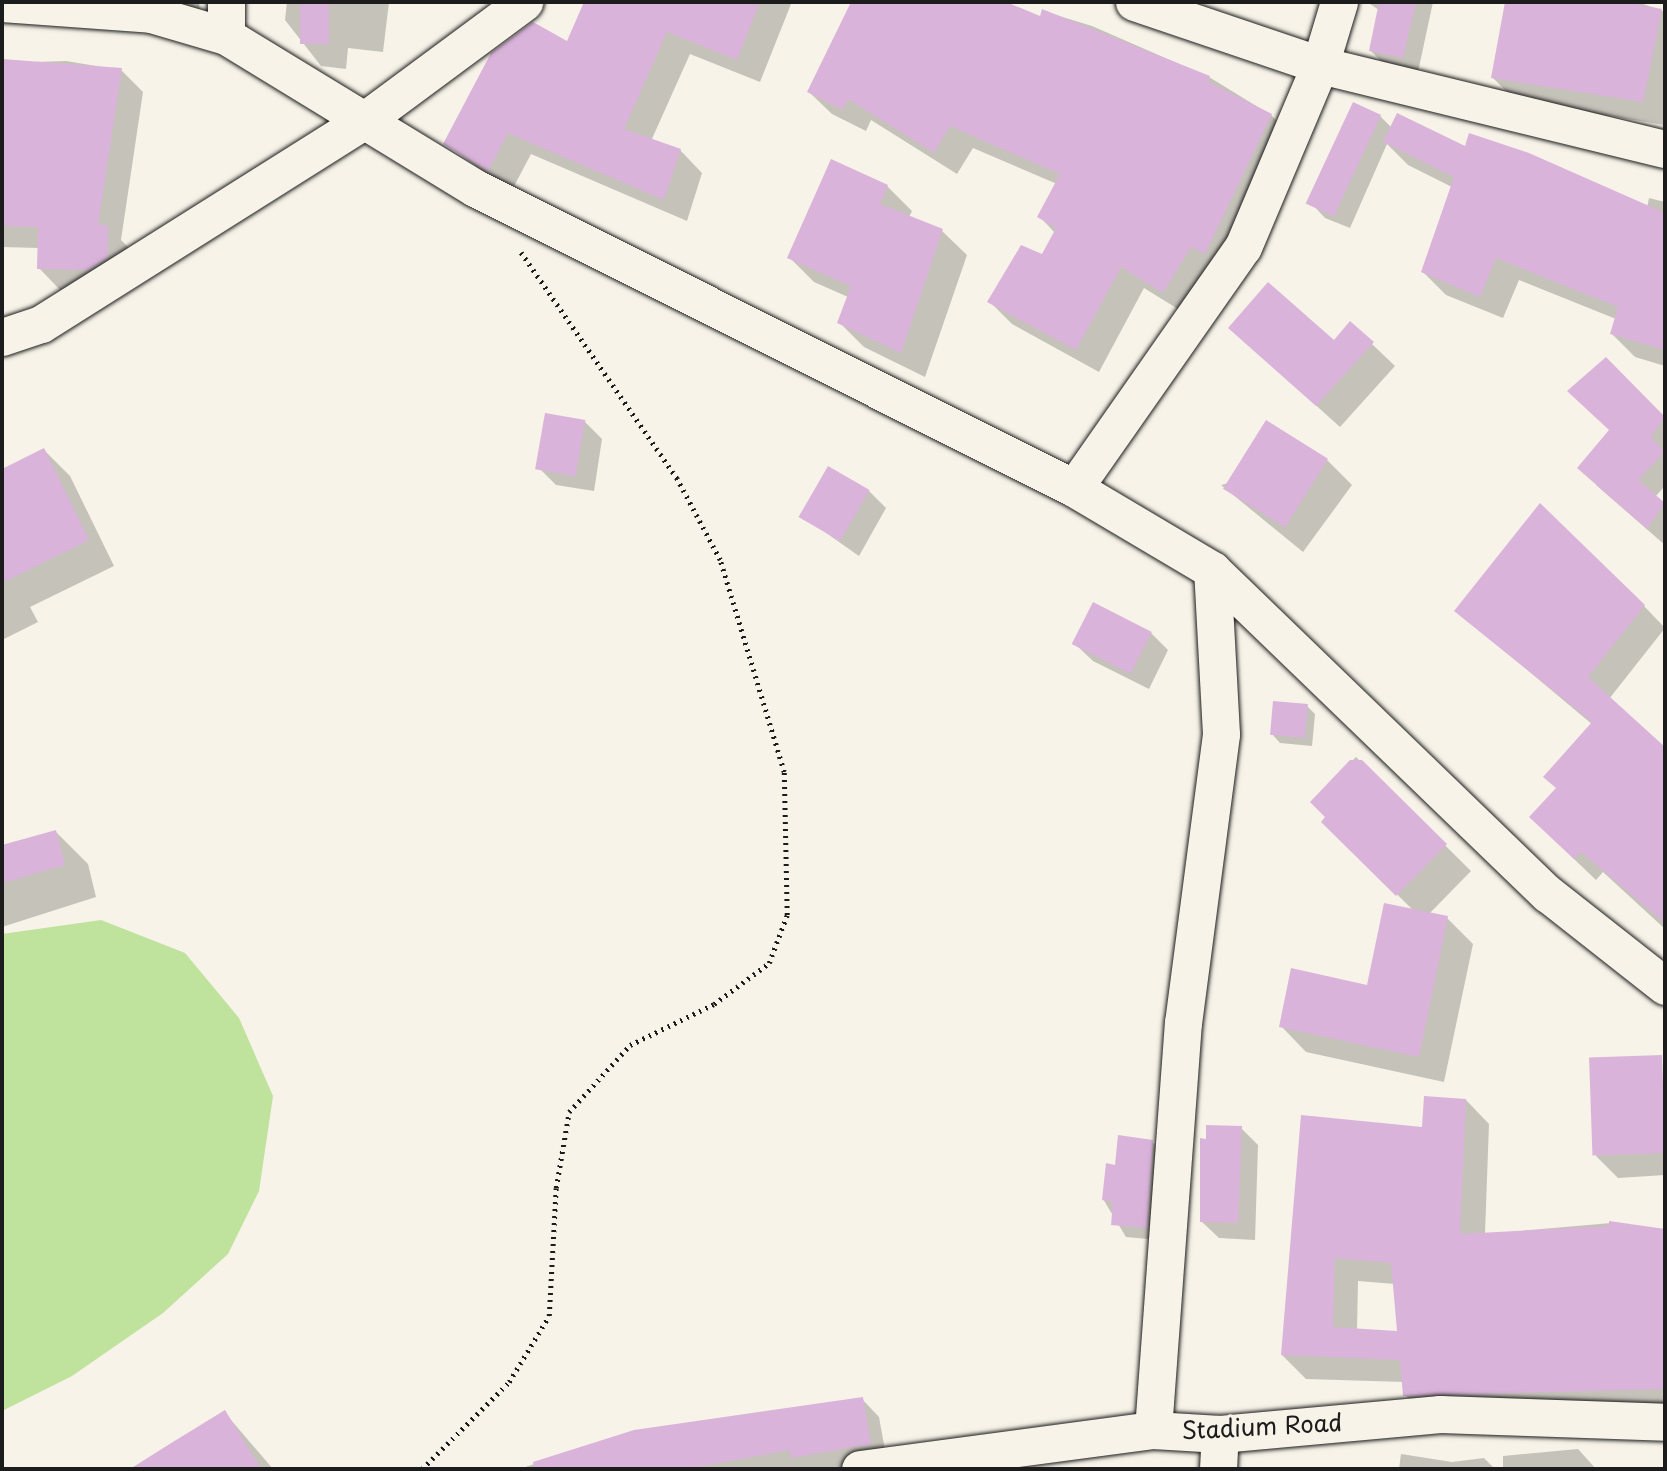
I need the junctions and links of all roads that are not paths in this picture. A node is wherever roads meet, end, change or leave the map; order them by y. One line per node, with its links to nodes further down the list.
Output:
1 (524, 2): 7 (street)
2 (1134, 2): 6 (street)
3 (1339, 2): 6 (street)
4 (2, 3): 5 (street)
5 (226, 19): 7 (street)
6 (1320, 65): 8 (street); 10 (street)
7 (366, 119): 9 (street); 10 (street)
8 (1665, 149)
9 (2, 337)
10 (1074, 488): 11 (street)
11 (1213, 570): 12 (street); 14 (street)
12 (1665, 986)
13 (1665, 1422): 15 (street, Stadium Road)
14 (1153, 1430): 15 (street, Stadium Road); 16 (street, Stadium Road)
15 (1220, 1434): 17 (street)
16 (860, 1469)
17 (1218, 1469)

